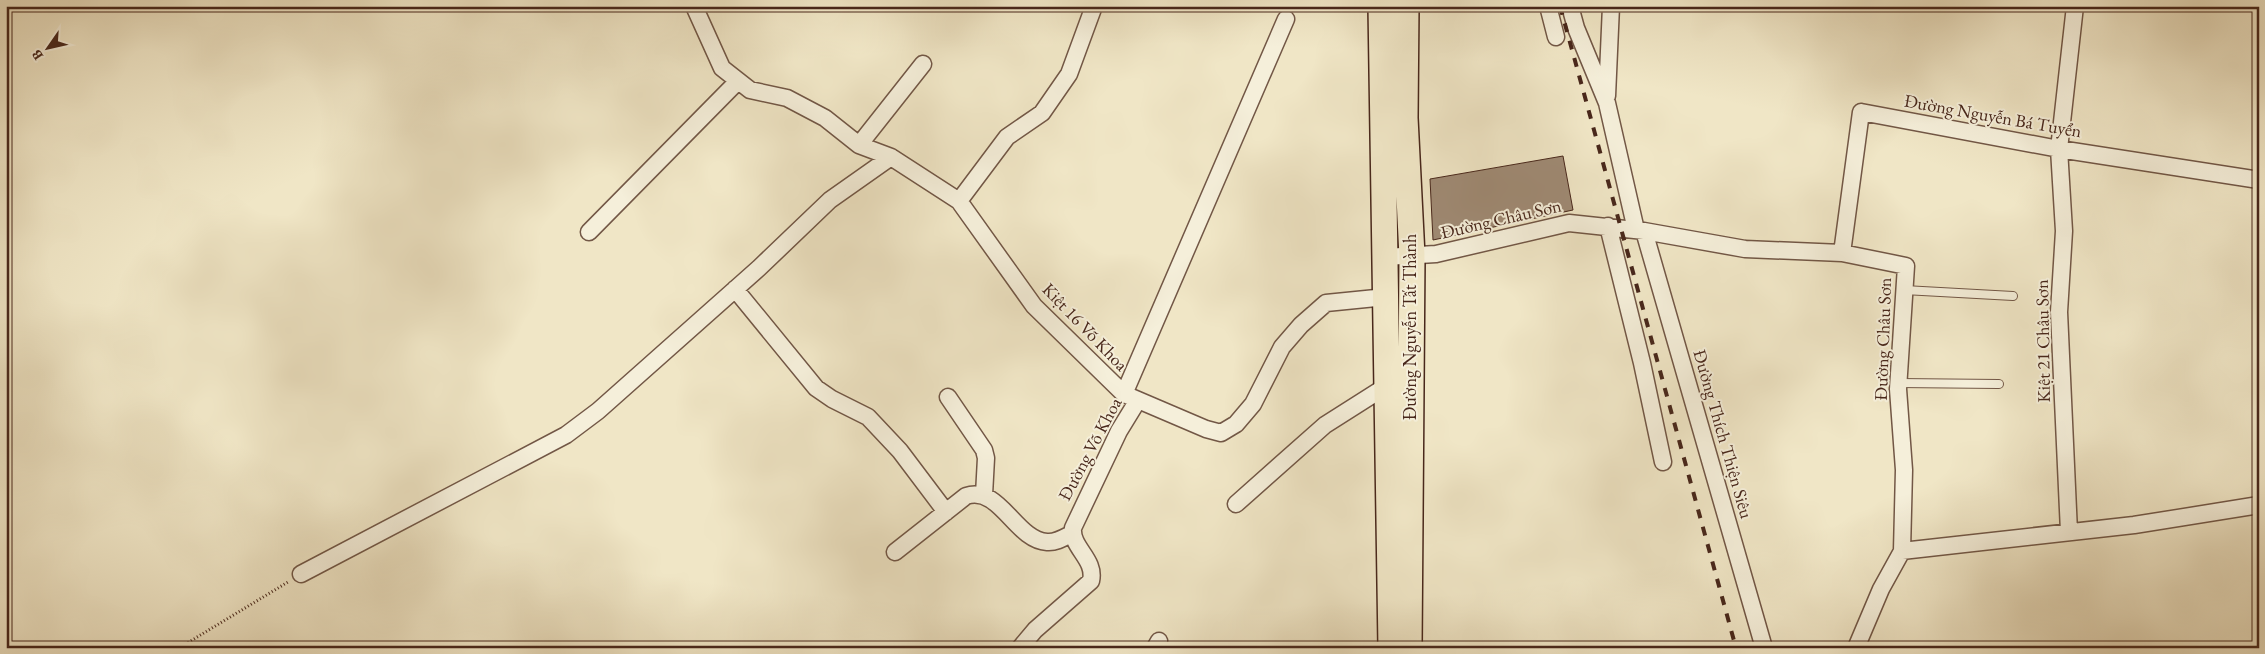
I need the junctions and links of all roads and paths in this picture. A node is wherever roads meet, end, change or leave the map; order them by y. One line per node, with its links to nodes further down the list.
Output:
1 (694, 6): 12 (street)
2 (1094, 6): 18 (street)
3 (1381, 6): 24 (main road, Đường Nguyễn Tất Thành)
4 (1406, 6): 23 (main road, Đường Nguyễn Tất Thành)
5 (1548, 6): 10 (street)
6 (1570, 6): 13 (street)
7 (1611, 6): 13 (street)
8 (2075, 6): 15 (street, Kiệt 21 Châu Sơn)
9 (1286, 19): 33 (street)
10 (1556, 37)
11 (923, 64): 14 (street)
12 (738, 81): 14 (street); 21 (street)
13 (1607, 103): 20 (street, Đường Thích Thiện Siêu)
14 (859, 145): 16 (street)
15 (2059, 149): 17 (street, Đường Nguyễn Bá Tuyển); 22 (street, Đường Nguyễn Bá Tuyển); 39 (street, Kiệt 21 Châu Sơn)
16 (892, 157): 18 (street); 25 (street)
17 (2259, 180)
18 (959, 201): 33 (street, Kiệt 16 Võ Khoa)
19 (1608, 226): 20 (street, Đường Châu Sơn); 23 (street, Đường Châu Sơn); 34 (street)
20 (1640, 231): 22 (street, Đường Châu Sơn); 48 (street, Đường Thích Thiện Siêu)
21 (589, 232)
22 (1842, 253): 26 (street, Đường Châu Sơn)
23 (1412, 256): 24 (street, Đường Châu Sơn); 47 (main road, Đường Nguyễn Tất Thành)
24 (1385, 257): 28 (main road, Đường Nguyễn Tất Thành)
25 (735, 289): 38 (street); 43 (street)
26 (1904, 290): 27 (lane); 29 (street, Đường Châu Sơn)
27 (2013, 296)
28 (1386, 297): 31 (main road, Đường Nguyễn Tất Thành); 33 (street, Đường Võ Khoa)
29 (1898, 383): 30 (lane); 41 (street, Đường Châu Sơn)
30 (1999, 384)
31 (1388, 385): 36 (street); 46 (main road, Đường Nguyễn Tất Thành)
32 (948, 397): 35 (street)
33 (1131, 397): 40 (street, Đường Võ Khoa)
34 (1663, 462)
35 (984, 495): 38 (street); 40 (street)
36 (1236, 504)
37 (2259, 505): 39 (street)
38 (946, 512): 42 (street)
39 (2070, 532): 41 (street)
40 (1073, 533): 45 (street)
41 (1902, 551): 49 (street)
42 (895, 552)
43 (301, 574): 44 (path)
44 (179, 648)
45 (1020, 648)
46 (1391, 648)
47 (1410, 648)
48 (1764, 648)
49 (1856, 648)

